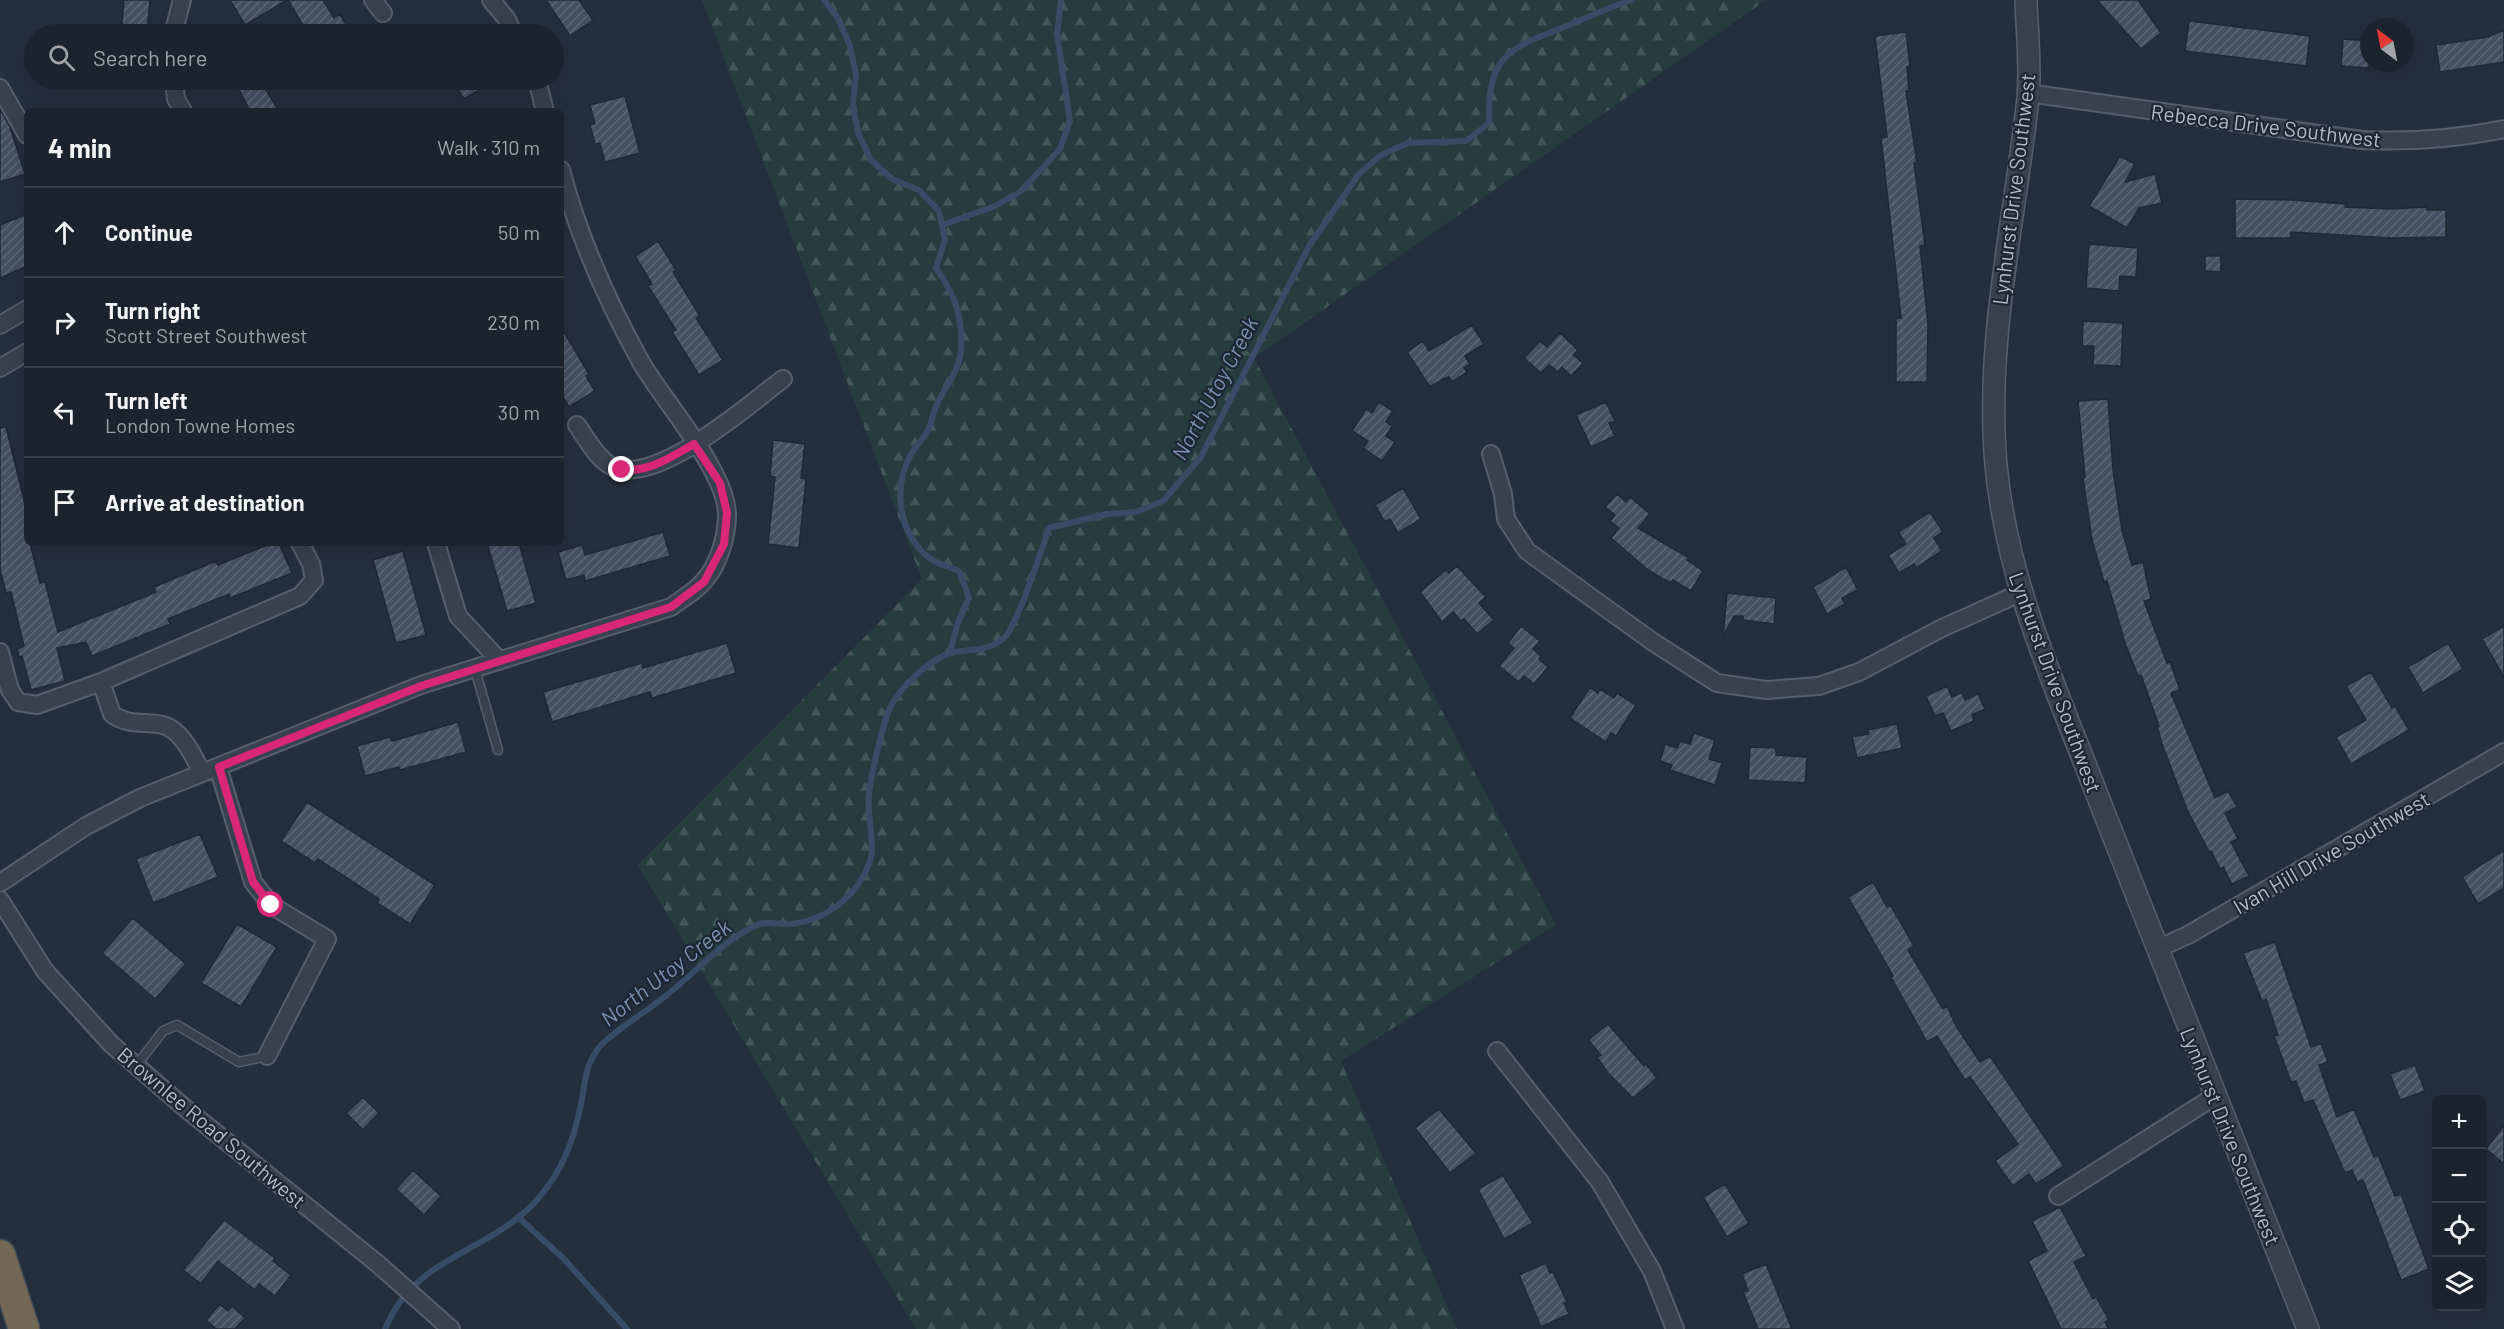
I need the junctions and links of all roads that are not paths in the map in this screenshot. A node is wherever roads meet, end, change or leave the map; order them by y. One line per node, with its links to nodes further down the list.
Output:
1 (182, 0): 4 (street)
2 (491, 0): 5 (street)
3 (2026, 0): 9 (street, Lynhurst Drive Southwest)
4 (176, 24)
5 (509, 24)
6 (0, 88): 13 (street)
7 (175, 90): 10 (street)
8 (540, 90): 11 (street)
9 (2028, 93): 12 (street, Rebecca Drive Southwest); 25 (street, Lynhurst Drive Southwest)
10 (181, 108)
11 (544, 108)
12 (2504, 129)
13 (24, 130)
14 (564, 182): 21 (street)
15 (24, 311): 16 (street)
16 (0, 325)
17 (24, 354): 18 (street)
18 (0, 368)
19 (783, 380): 21 (street)
20 (577, 424): 21 (street)
21 (694, 444): 27 (street)
22 (1491, 454): 25 (street)
23 (302, 546): 29 (street)
24 (437, 546): 27 (street)
25 (2020, 593): 36 (street, Lynhurst Drive Southwest)
26 (0, 652): 29 (street)
27 (500, 661): 28 (street)
28 (475, 669): 30 (lane); 32 (street)
29 (101, 682): 33 (street)
30 (498, 750)
31 (2504, 752): 36 (street, Ivan Hill Drive Southwest)
32 (219, 767): 33 (street); 38 (street)
33 (202, 773): 34 (street)
34 (0, 884)
35 (0, 900): 39 (street, Brownlee Road Southwest)
36 (2157, 949): 40 (street, Lynhurst Drive Southwest)
37 (1497, 1051): 45 (street)
38 (267, 1056): 39 (lane)
39 (136, 1066): 44 (street, Brownlee Road Southwest)
40 (2215, 1096): 41 (street); 46 (street, Lynhurst Drive Southwest)
41 (2058, 1196)
42 (0, 1255): 43 (highway)
43 (24, 1329)
44 (451, 1329)
45 (1675, 1329)
46 (2308, 1329)

